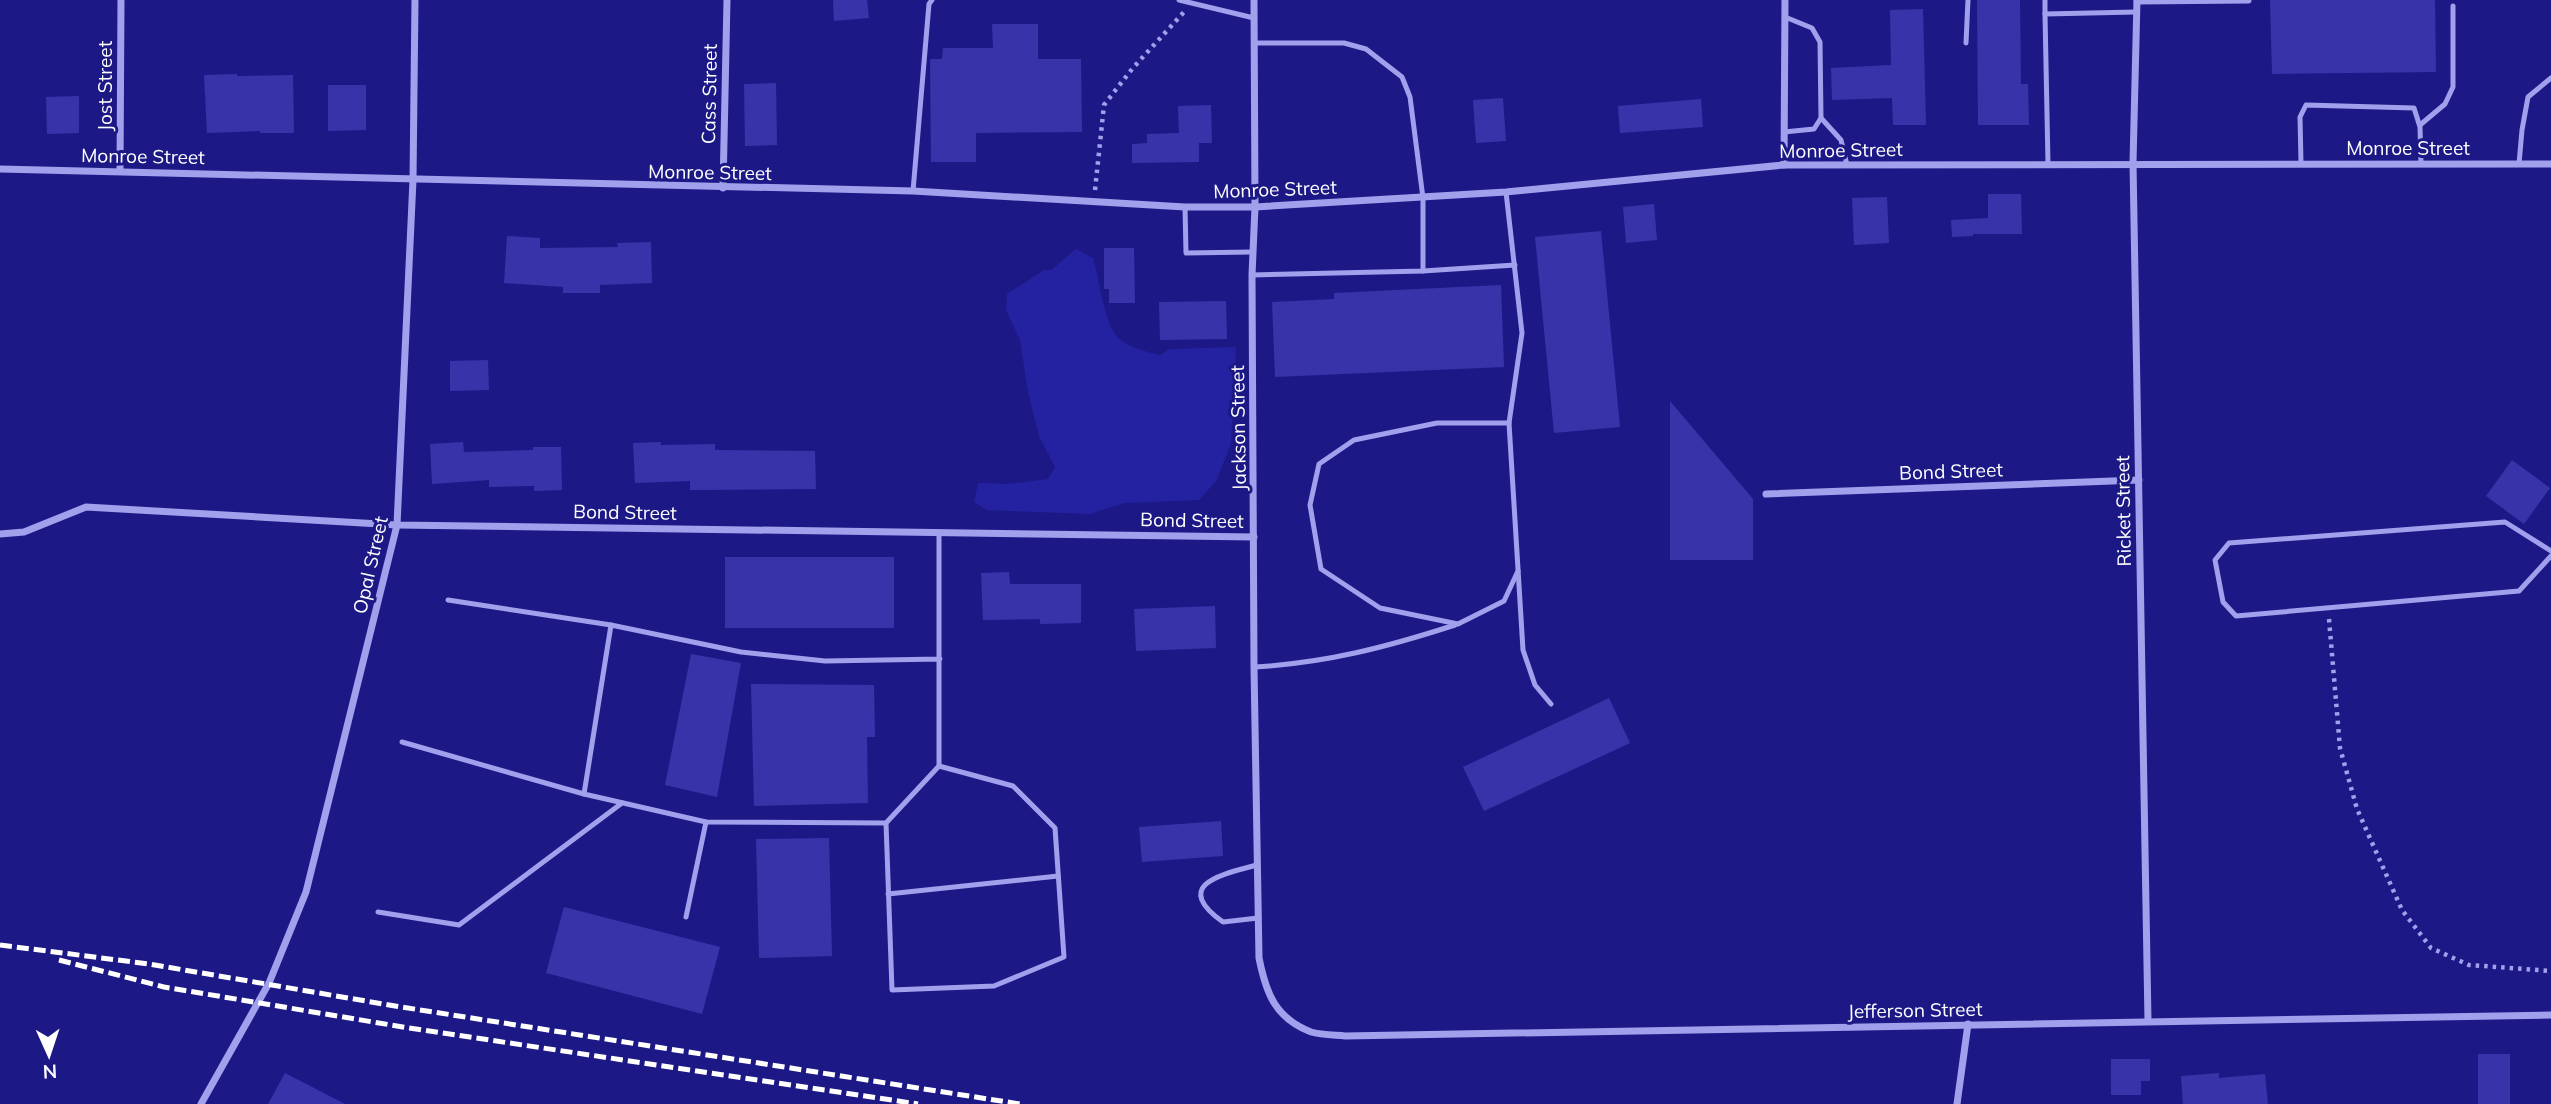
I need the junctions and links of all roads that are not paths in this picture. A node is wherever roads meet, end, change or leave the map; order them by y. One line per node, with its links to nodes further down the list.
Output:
1 (121, 0): 32 (street, Jost Street)
2 (415, 0): 33 (street, Opal Street)
3 (727, 0): 34 (street, Cass Street)
4 (932, 0): 35 (lane)
5 (1178, 0): 16 (lane)
6 (1254, 0): 16 (street, Jackson Street)
7 (1785, 0): 15 (street)
8 (1968, 0): 18 (lane)
9 (2045, 0): 14 (lane)
10 (2136, 1): 11 (lane); 13 (street, Ricket Street)
11 (2249, 1)
12 (2454, 6): 21 (lane)
13 (2136, 12): 14 (lane); 23 (street, Ricket Street)
14 (2045, 14): 26 (lane)
15 (1785, 17): 20 (lane); 22 (street)
16 (1254, 18): 17 (street, Jackson Street)
17 (1256, 43): 37 (lane); 39 (street, Jackson Street)
18 (1966, 43)
19 (2551, 78): 28 (lane)
20 (1821, 118): 22 (lane); 25 (lane)
21 (2420, 125): 24 (lane); 27 (lane)
22 (1784, 132): 30 (street)
23 (2133, 163): 24 (street, Monroe Street); 26 (street, Monroe Street); 45 (street, Ricket Street)
24 (2301, 163): 27 (street, Monroe Street)
25 (1847, 164): 26 (street, Monroe Street); 30 (street, Monroe Street)
26 (2048, 164)
27 (2421, 164): 28 (street, Monroe Street)
28 (2519, 164): 29 (street, Monroe Street)
29 (2551, 164)
30 (1784, 165): 36 (street, Monroe Street)
31 (0, 169): 32 (street, Monroe Street)
32 (120, 171): 33 (street, Monroe Street)
33 (413, 180): 34 (street, Monroe Street); 47 (street, Opal Street)
34 (723, 188): 35 (street, Monroe Street)
35 (913, 191): 38 (street, Monroe Street)
36 (1506, 192): 37 (street, Monroe Street); 41 (lane)
37 (1423, 198): 39 (street, Monroe Street); 42 (lane)
38 (1185, 206): 39 (street, Monroe Street); 40 (lane)
39 (1255, 207): 40 (street, Jackson Street)
40 (1252, 252): 43 (street, Jackson Street)
41 (1515, 264): 42 (lane); 44 (lane)
42 (1423, 271): 43 (lane)
43 (1252, 275): 50 (street, Jackson Street)
44 (1509, 423): 53 (lane); 55 (lane)
45 (2138, 480): 46 (street, Bond Street); 74 (street, Ricket Street)
46 (1766, 494)
47 (397, 525): 48 (street, Bond Street); 49 (street, Bond Street); 76 (street, Opal Street)
48 (939, 532): 50 (street, Bond Street); 57 (lane)
49 (0, 534)
50 (1254, 537): 58 (street, Jackson Street)
51 (2551, 551): 52 (lane)
52 (2551, 556)
53 (1518, 570): 55 (lane); 59 (lane)
54 (448, 600): 56 (lane)
55 (1458, 624): 58 (lane)
56 (611, 625): 57 (lane); 62 (lane)
57 (940, 659): 61 (lane)
58 (1254, 667): 66 (street, Jackson Street)
59 (1551, 704)
60 (402, 742): 62 (lane)
61 (939, 766): 65 (lane); 67 (lane)
62 (584, 794): 63 (lane)
63 (622, 803): 64 (lane); 69 (lane)
64 (706, 822): 65 (lane); 70 (lane)
65 (886, 823): 68 (lane)
66 (1257, 865): 71 (street, Jackson Street); 71 (lane)
67 (1058, 876): 68 (lane); 68 (lane)
68 (888, 894)
69 (378, 912)
70 (686, 917)
71 (1258, 918): 73 (street, Jackson Street)
72 (2551, 1015): 74 (street, Jefferson Street)
73 (1284, 1016): 75 (street, Jefferson Street)
74 (2148, 1021): 75 (street, Jefferson Street)
75 (1968, 1024): 77 (street)
76 (201, 1104)
77 (1957, 1104)

